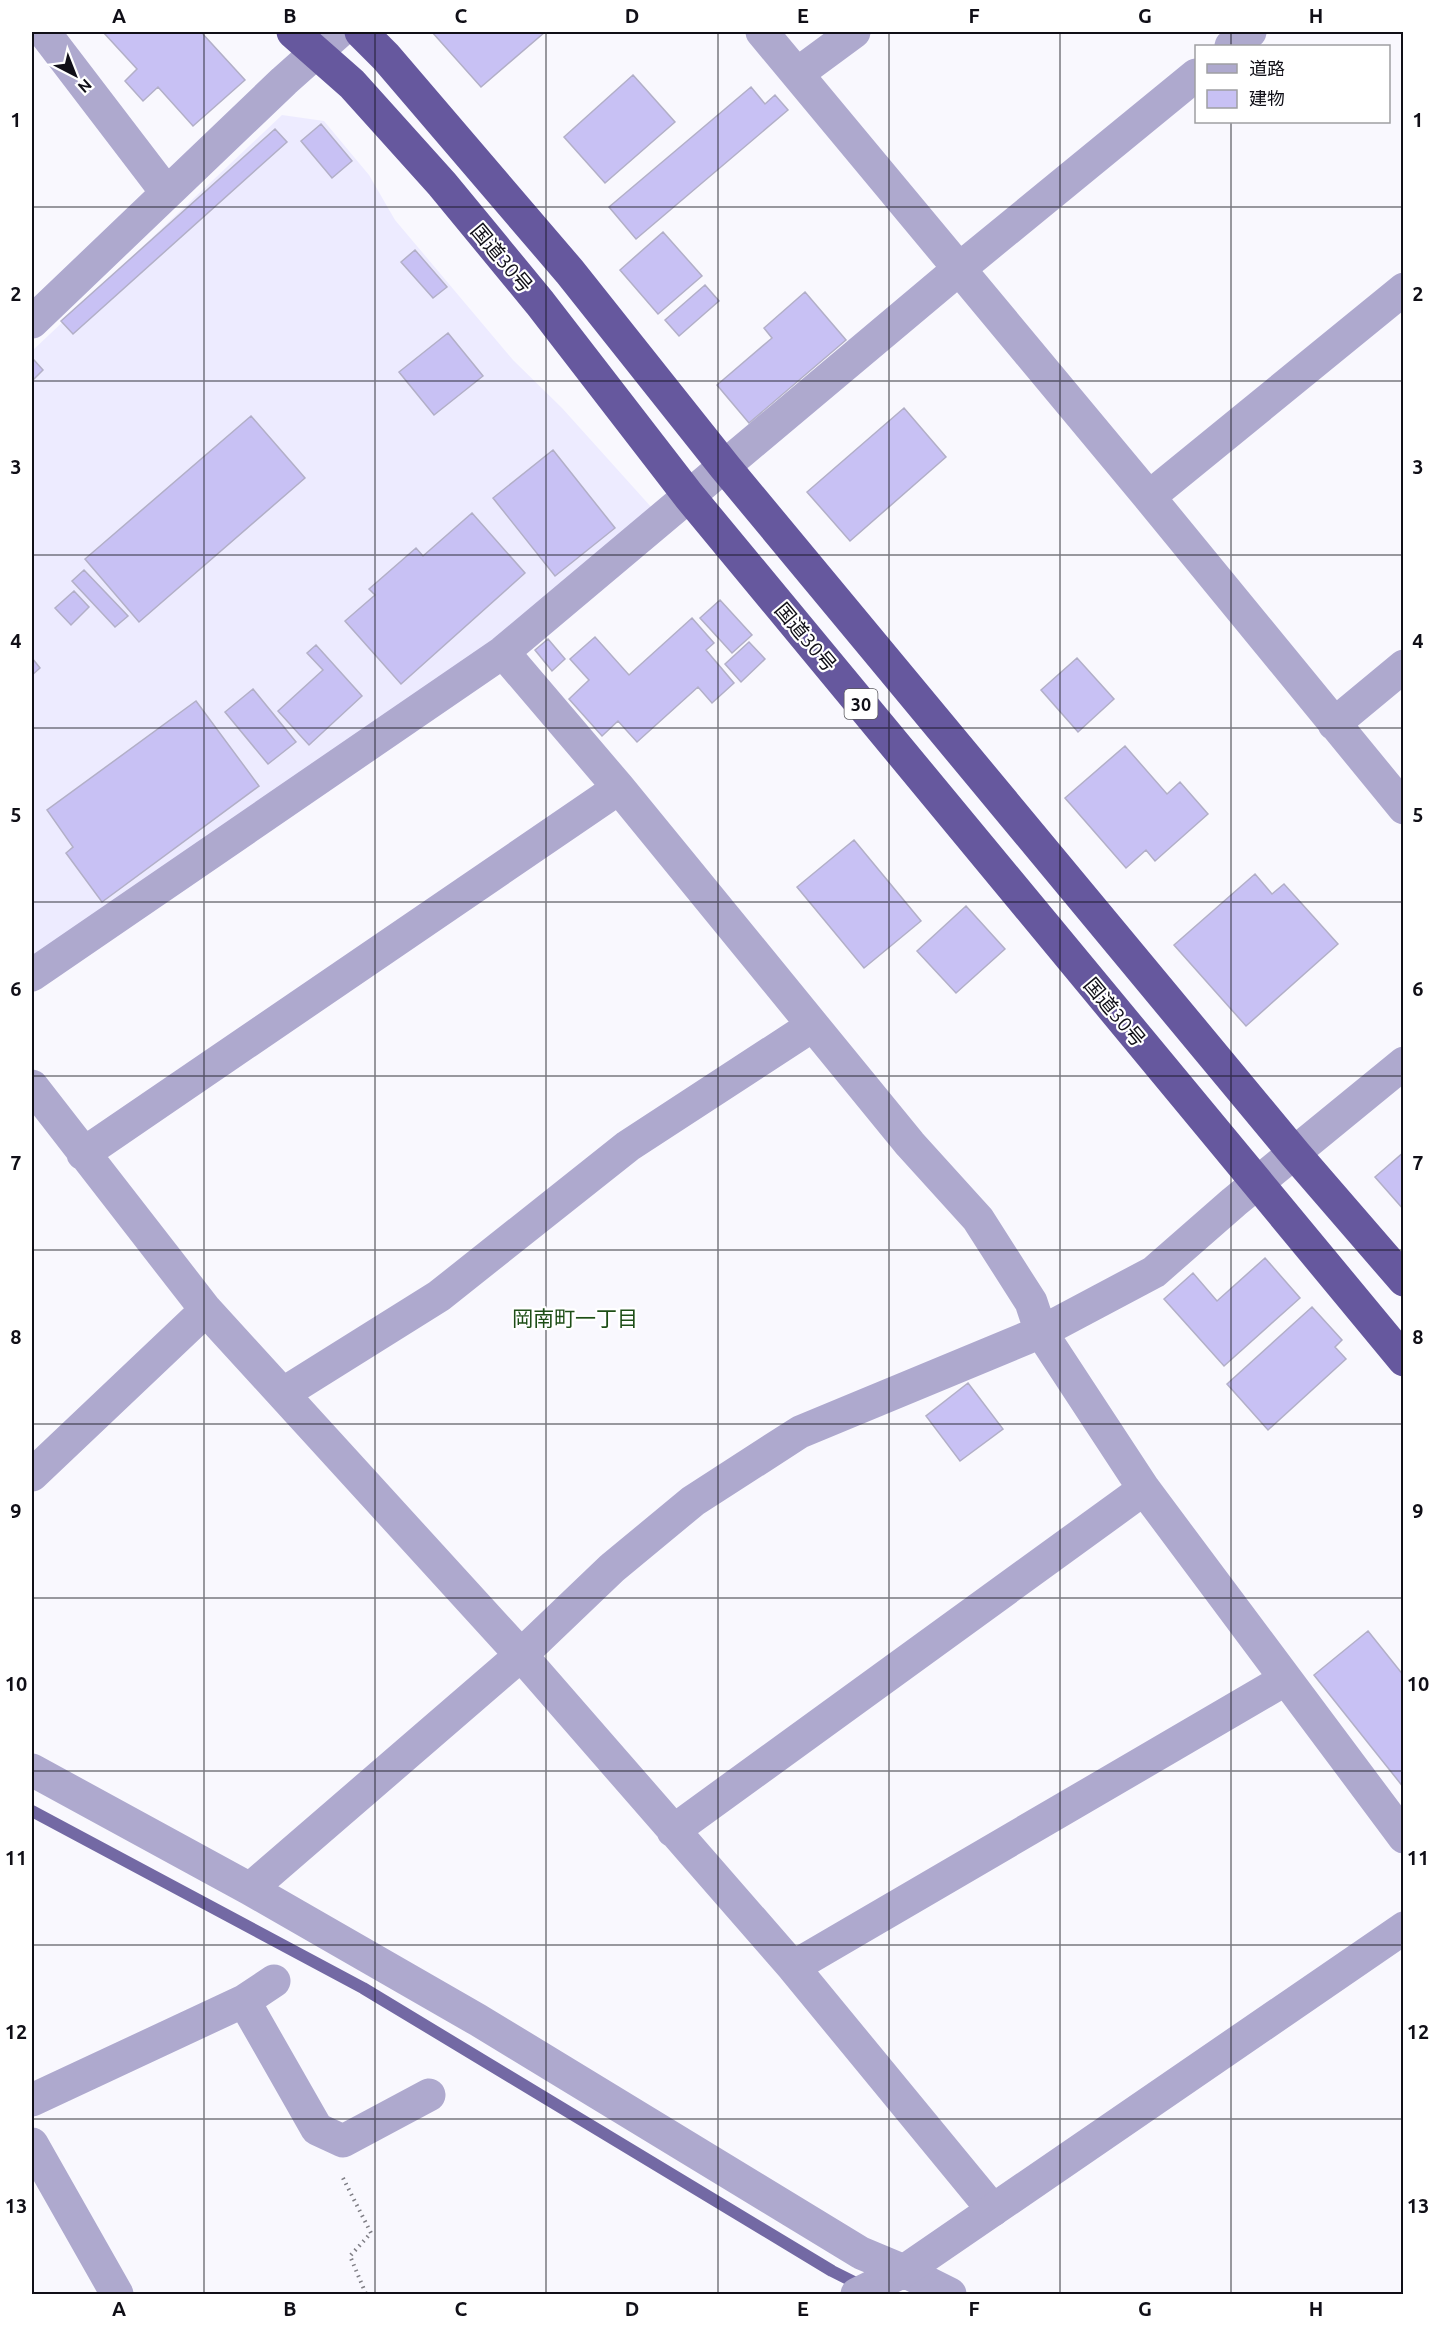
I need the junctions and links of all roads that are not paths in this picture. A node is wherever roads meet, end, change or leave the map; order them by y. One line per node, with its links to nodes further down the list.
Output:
1 (44, 32): 10 (street)
2 (361, 32): 14 (highway, 30)
3 (762, 32): 8 (street)
4 (854, 32): 8 (street)
5 (1250, 32): 7 (street)
6 (316, 38): 10 (street); 15 (highway, 国道30号 / 30)
7 (1233, 45)
8 (797, 74): 11 (street)
9 (1195, 77): 11 (street)
10 (167, 193): 13 (street)
11 (959, 269): 14 (street); 16 (street)
12 (1404, 289): 16 (street)
13 (32, 322)
14 (725, 467): 15 (street); 27 (highway, 30)
15 (689, 496): 17 (street); 28 (highway, 国道30号 / 30)
16 (1149, 497): 19 (street)
17 (503, 652): 20 (street); 22 (street)
18 (1404, 666): 19 (street)
19 (1334, 724): 21 (street)
20 (619, 788): 23 (street); 26 (street)
21 (1404, 808)
22 (32, 975)
23 (812, 1026): 31 (street); 33 (street)
24 (1404, 1063): 27 (street)
25 (32, 1086): 26 (street)
26 (83, 1154): 30 (street)
27 (1295, 1154): 28 (street); 29 (highway, 30)
28 (1258, 1184): 31 (street); 32 (highway, 国道30号 / 30)
29 (1404, 1280)
30 (206, 1310): 33 (street); 34 (street)
31 (1041, 1332): 35 (street); 36 (street)
32 (1404, 1360)
33 (284, 1393): 36 (street)
34 (32, 1475)
35 (1143, 1489): 37 (street); 39 (street)
36 (520, 1655): 39 (street); 41 (street)
37 (1286, 1679): 40 (street); 43 (street)
38 (32, 1770): 41 (street)
39 (673, 1831): 43 (street)
40 (1404, 1837)
41 (250, 1889): 50 (street)
42 (1404, 1928): 49 (street)
43 (793, 1967): 49 (street)
44 (274, 1981): 45 (street)
45 (244, 2001): 46 (street); 47 (street)
46 (429, 2095)
47 (32, 2100)
48 (32, 2144): 51 (street)
49 (993, 2210): 50 (street)
50 (897, 2274): 52 (street); 53 (street)
51 (117, 2295)
52 (857, 2295)
53 (950, 2295)

